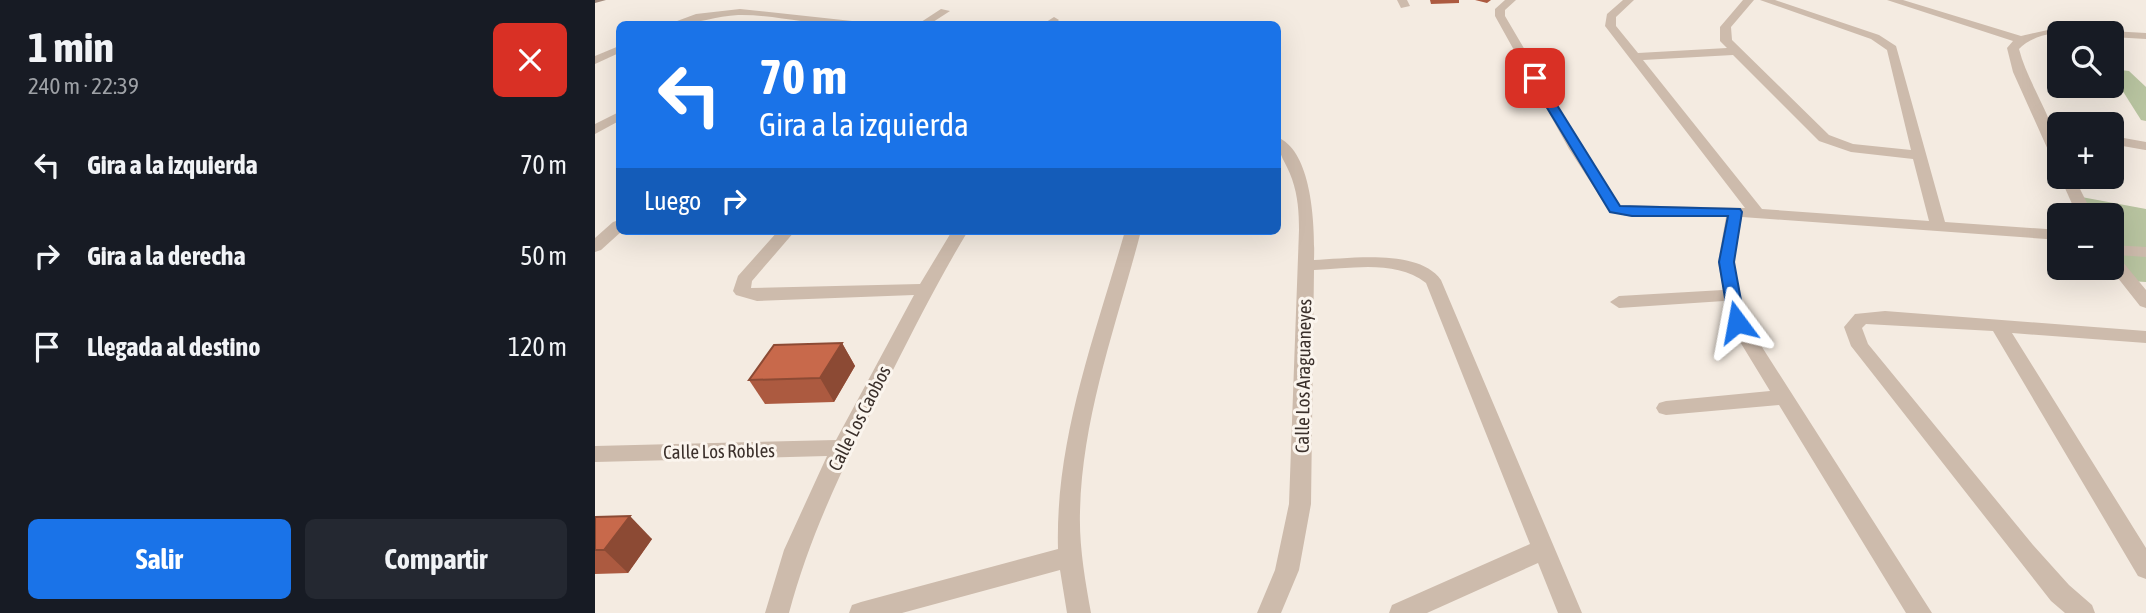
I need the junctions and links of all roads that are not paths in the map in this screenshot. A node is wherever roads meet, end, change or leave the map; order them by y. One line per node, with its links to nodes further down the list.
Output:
1 (601, 0): 7 (main road)
2 (1511, 0): 29 (street)
3 (1629, 0): 18 (street)
4 (1749, 0): 17 (street)
5 (1765, 0): 28 (street)
6 (1892, 0): 15 (street)
7 (595, 1)
8 (944, 11): 11 (street)
9 (683, 21): 10 (street)
10 (797, 21)
11 (928, 21)
12 (2124, 34): 14 (street)
13 (2047, 35): 15 (street)
14 (2146, 36)
15 (2021, 40): 21 (street)
16 (616, 50): 19 (street)
17 (1736, 51): 18 (street); 28 (street)
18 (1633, 57): 30 (street)
19 (595, 60)
20 (616, 118): 23 (street)
21 (2041, 121): 22 (lane); 24 (street)
22 (2047, 122)
23 (595, 130)
24 (2047, 134)
25 (2124, 142): 27 (lane)
26 (1281, 146): 40 (street, Calle Los Araguaneyes)
27 (2146, 146)
28 (1919, 155): 31 (street)
29 (1735, 212): 30 (street); 43 (street)
30 (1757, 213): 31 (street)
31 (1938, 227): 33 (street)
32 (616, 228): 37 (street)
33 (2047, 234)
34 (783, 235): 42 (street)
35 (958, 235): 42 (street, Calle Los Caobos)
36 (1132, 235): 54 (street)
37 (595, 247)
38 (2124, 251): 39 (street)
39 (2146, 253)
40 (1306, 265): 53 (street); 59 (street, Calle Los Araguaneyes)
41 (2124, 274): 45 (street)
42 (927, 289): 50 (street, Calle Los Caobos)
43 (1731, 295): 44 (street); 48 (street)
44 (1619, 302)
45 (2146, 302)
46 (1998, 325): 47 (street); 55 (street); 63 (street)
47 (2146, 337)
48 (1783, 397): 49 (street); 62 (street)
49 (1666, 408)
50 (842, 448): 51 (street, Calle Los Robles); 56 (street, Calle Los Caobos)
51 (602, 454): 52 (street)
52 (595, 471)
53 (1544, 549): 60 (street); 61 (street)
54 (1068, 557): 57 (street); 58 (street)
55 (2146, 569)
56 (777, 613)
57 (860, 613)
58 (1079, 613)
59 (1269, 613)
60 (1401, 613)
61 (1570, 613)
62 (1920, 613)
63 (2083, 613)

